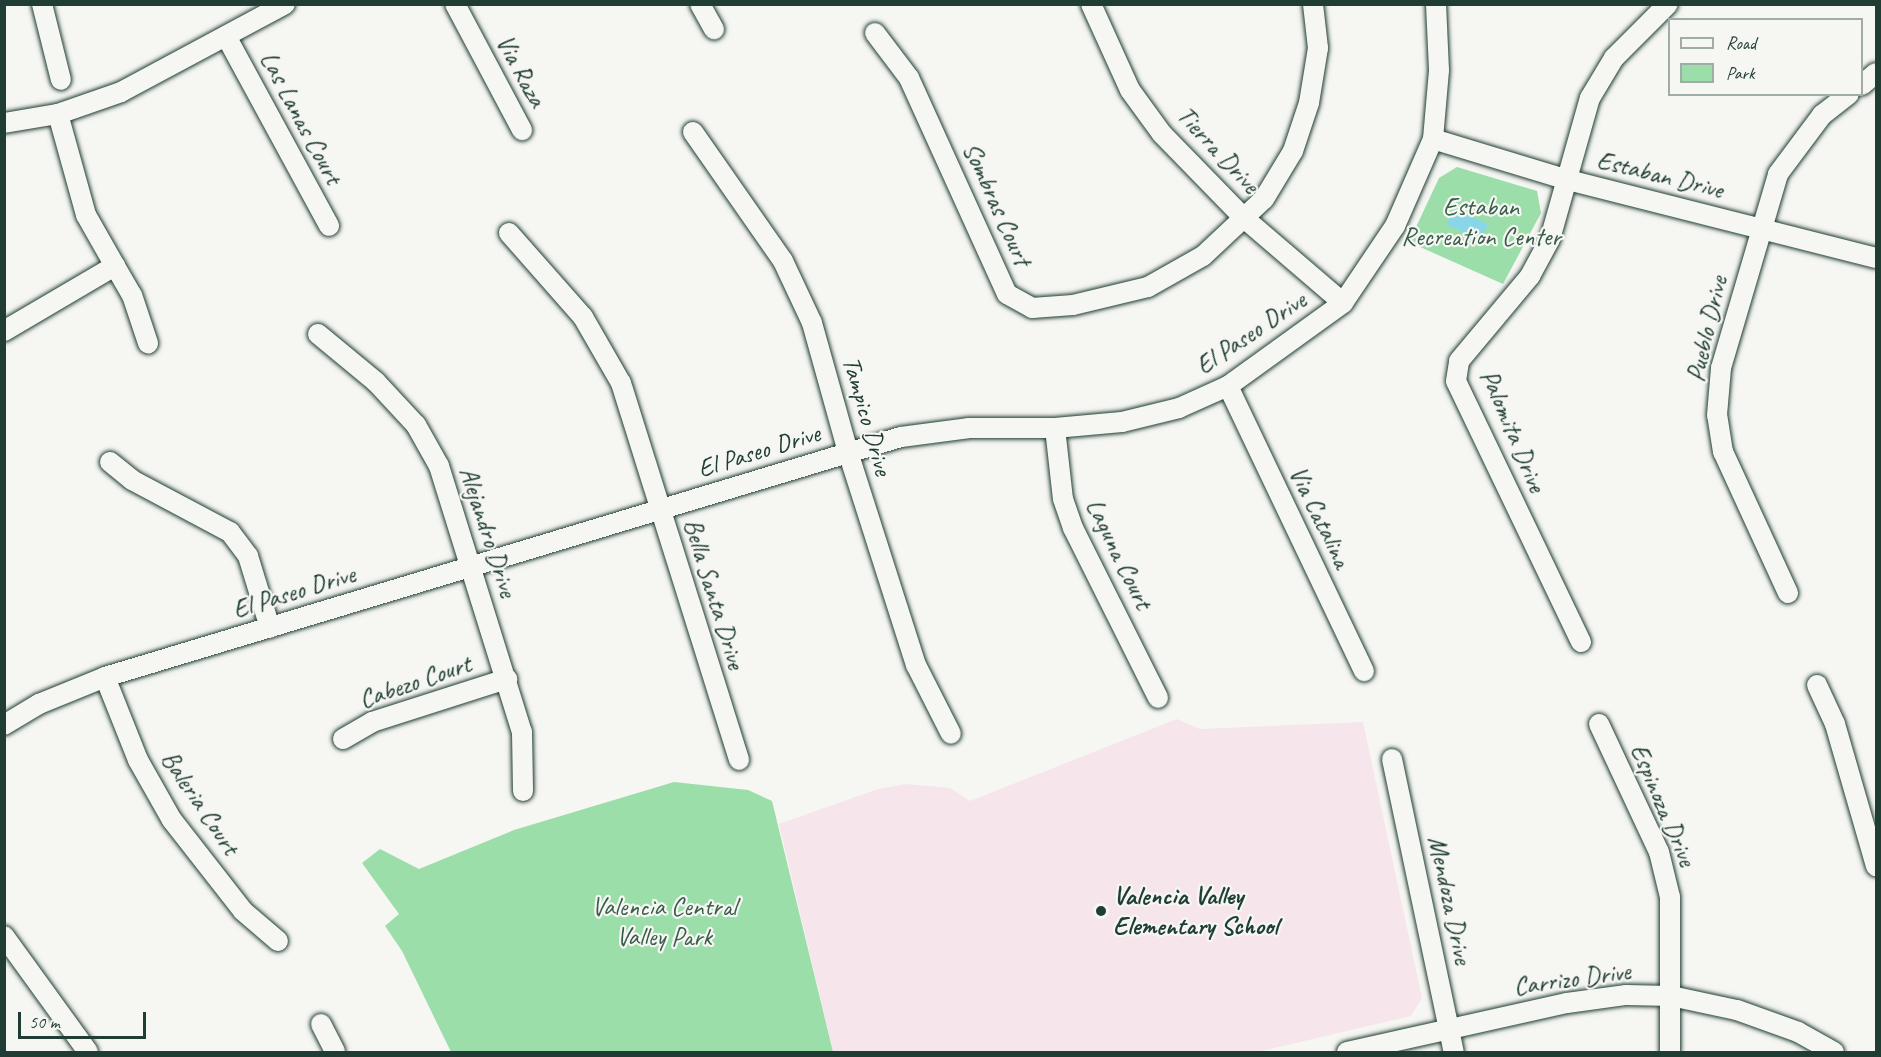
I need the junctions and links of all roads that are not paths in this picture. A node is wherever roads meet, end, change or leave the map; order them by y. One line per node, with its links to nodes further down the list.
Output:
1 (42, 4): 13 (street)
2 (285, 4): 11 (street)
3 (455, 4): 18 (street, Via Raza)
4 (700, 4): 9 (street)
5 (1091, 4): 22 (street, Tierra Drive)
6 (1314, 4): 22 (street, Sombras Court)
7 (1436, 4): 20 (street, El Paseo Drive)
8 (1668, 4): 21 (street, Palomita Drive)
9 (714, 29)
10 (874, 33): 22 (street, Sombras Court)
11 (226, 36): 16 (street); 23 (street, Las Lanas Court)
12 (1876, 73): 14 (street)
13 (61, 80)
14 (1863, 84)
15 (1846, 96): 24 (street, Pueblo Drive)
16 (58, 114): 17 (street); 27 (street)
17 (4, 123)
18 (522, 130)
19 (693, 132): 34 (street, Tampico Drive)
20 (1433, 139): 21 (street, Estaban Drive); 28 (street, El Paseo Drive)
21 (1568, 180): 24 (street, Estaban Drive); 40 (street, Palomita Drive)
22 (1244, 218): 28 (street, Tierra Drive)
23 (329, 226)
24 (1760, 228): 26 (street, Estaban Drive); 38 (street, Pueblo Drive)
25 (509, 233): 36 (street, Bella Santa Drive)
26 (1876, 258)
27 (115, 266): 29 (street); 31 (street)
28 (1343, 303): 32 (street, El Paseo Drive)
29 (4, 331)
30 (318, 334): 37 (street, Alejandro Drive)
31 (148, 343)
32 (1228, 386): 33 (street, El Paseo Drive); 41 (street, Via Catalina)
33 (1055, 428): 34 (street, El Paseo Drive); 45 (street, Laguna Court)
34 (848, 452): 36 (street, El Paseo Drive); 48 (street, Tampico Drive)
35 (110, 462): 39 (street)
36 (660, 510): 37 (street, El Paseo Drive); 51 (street, Bella Santa Drive)
37 (472, 566): 39 (street, El Paseo Drive); 43 (street, Alejandro Drive)
38 (1788, 593)
39 (270, 628): 42 (street, El Paseo Drive)
40 (1581, 642)
41 (1364, 671)
42 (105, 677): 47 (street, El Paseo Drive); 55 (street, Baleria Court)
43 (507, 679): 49 (street, Cabezo Court); 52 (street, Alejandro Drive)
44 (1817, 685): 53 (street)
45 (1158, 698)
46 (1599, 724): 56 (street, Espinoza Drive)
47 (4, 725)
48 (951, 734)
49 (343, 739)
50 (1392, 759): 58 (street, Mendoza Drive)
51 (739, 760)
52 (523, 791)
53 (1876, 866)
54 (4, 936): 59 (street)
55 (278, 941)
56 (1671, 996): 58 (street, Carrizo Drive); 63 (street, Espinoza Drive); 64 (street, Carrizo Drive)
57 (321, 1024): 60 (street)
58 (1449, 1029): 61 (street, Carrizo Drive); 62 (street, Mendoza Drive)
59 (88, 1053)
60 (335, 1053)
61 (1347, 1053)
62 (1454, 1053)
63 (1670, 1053)
64 (1834, 1053)

